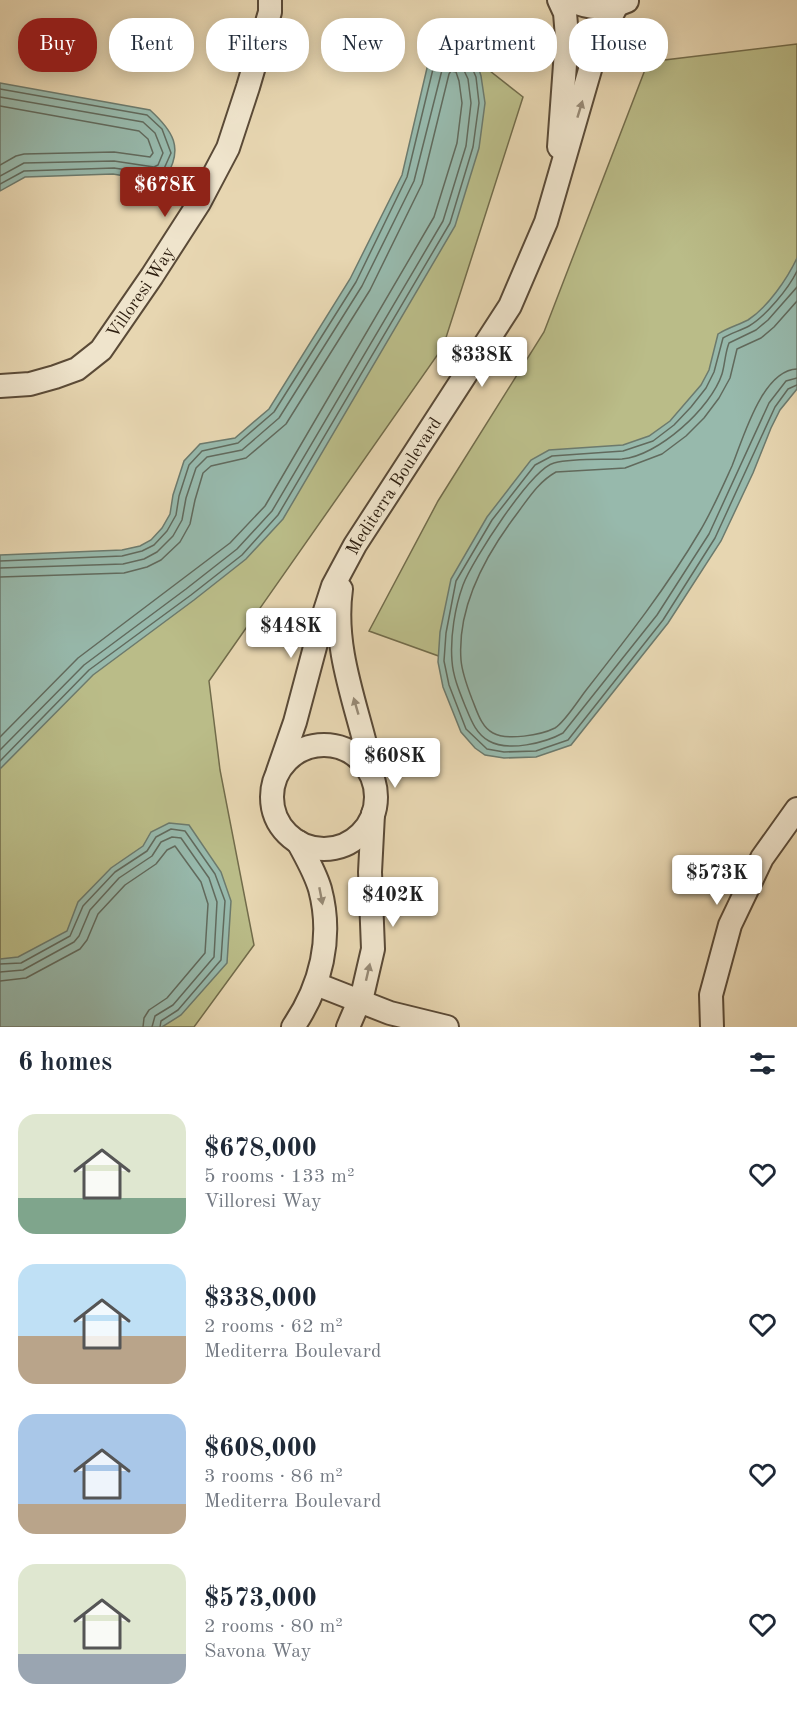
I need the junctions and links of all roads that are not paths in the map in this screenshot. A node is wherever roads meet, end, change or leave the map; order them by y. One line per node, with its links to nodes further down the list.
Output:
1 (270, 0): 6 (street, Villoresi Way)
2 (559, 0): 5 (street, Mediterra Boulevard)
3 (572, 0): 4 (street)
4 (623, 2): 5 (street, Mediterra Boulevard, one-way to 4)
5 (556, 184): 7 (street, Mediterra Boulevard)
6 (0, 386)
7 (345, 563): 8 (street, Mediterra Boulevard); 9 (street, Mediterra Boulevard, one-way to 7)
8 (278, 771): 9 (street); 12 (street)
9 (374, 784): 11 (street)
10 (797, 809): 18 (street)
11 (373, 814): 12 (street); 14 (street, one-way to 11)
12 (298, 842): 13 (street, one-way to 13)
13 (316, 984): 14 (street); 15 (street)
14 (360, 1000): 16 (street); 17 (street)
15 (293, 1027)
16 (348, 1027)
17 (447, 1027)
18 (712, 1027)

